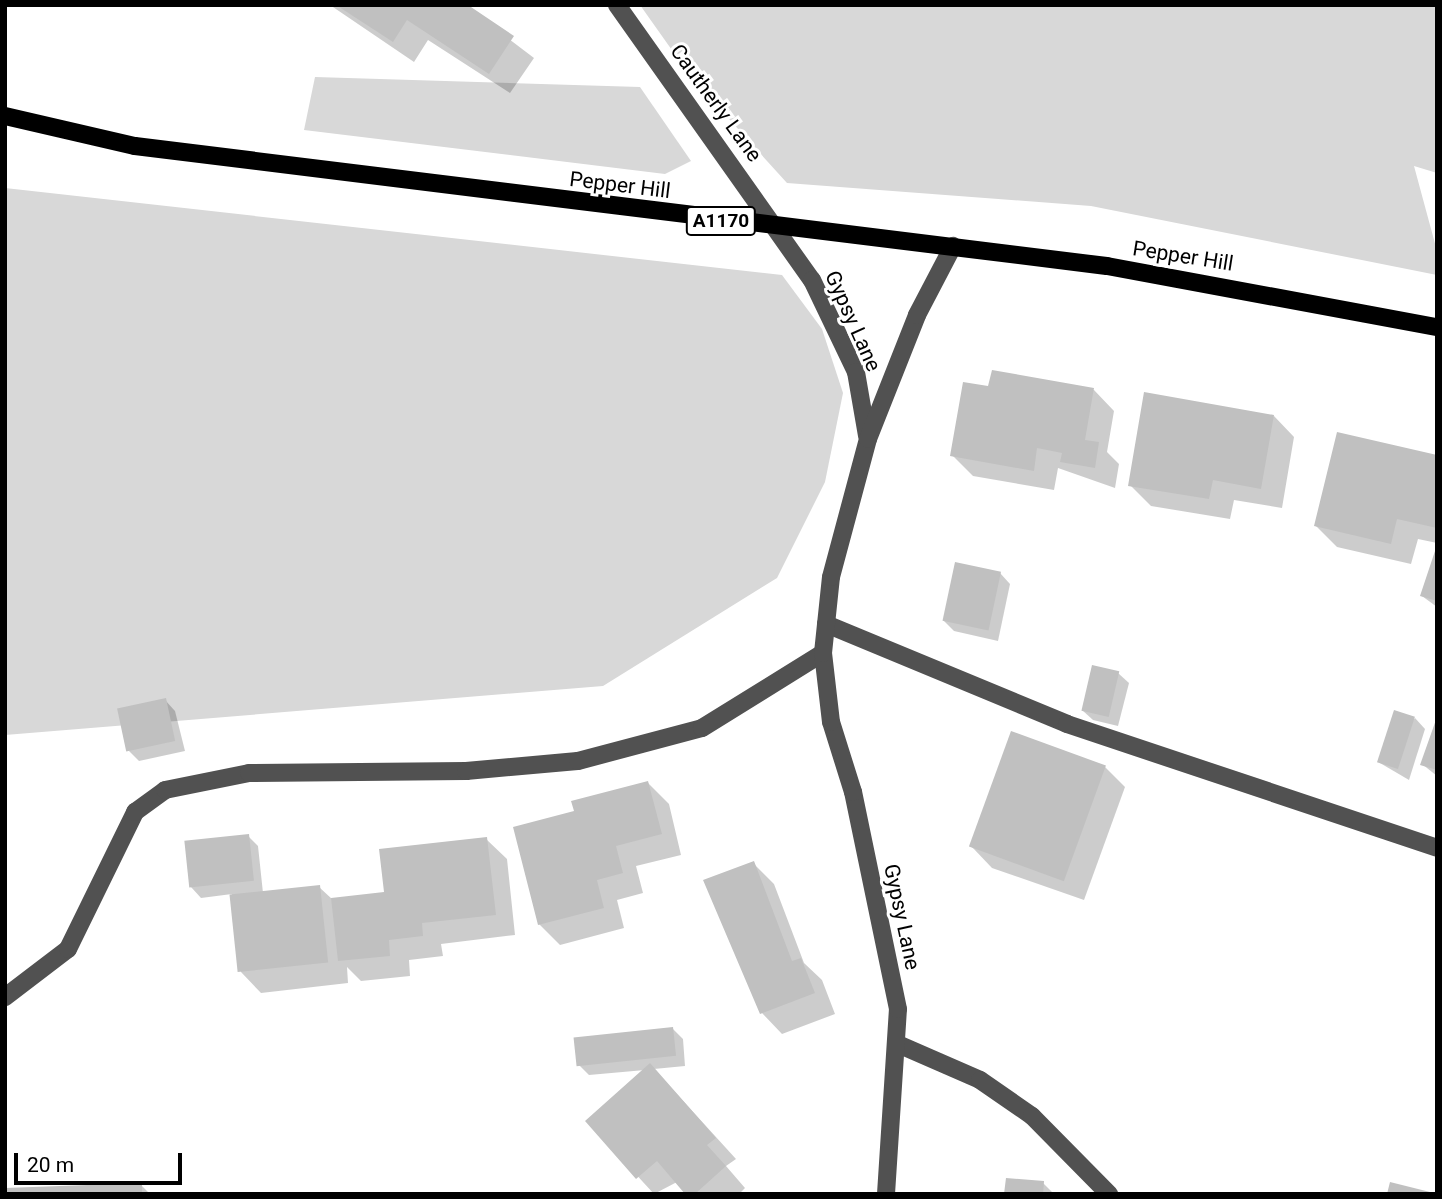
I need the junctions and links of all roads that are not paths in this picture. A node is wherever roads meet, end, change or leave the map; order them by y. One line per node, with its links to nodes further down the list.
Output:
1 (617, 5): 3 (street, Cautherly Lane)
2 (5, 116): 3 (main road, Pepper Hill / A1170)
3 (779, 228): 4 (main road, Pepper Hill / A1170); 6 (street, Gypsy Lane)
4 (953, 246): 5 (main road, Pepper Hill / A1170); 6 (street, Gypsy Lane)
5 (1437, 327)
6 (867, 439): 7 (street, Gypsy Lane)
7 (826, 624): 8 (street, Gypsy Lane); 9 (street)
8 (822, 653): 10 (street); 11 (street, Gypsy Lane)
9 (1437, 848)
10 (5, 998)
11 (900, 1045): 12 (street, Gypsy Lane); 13 (street)
12 (886, 1194)
13 (1109, 1194)

